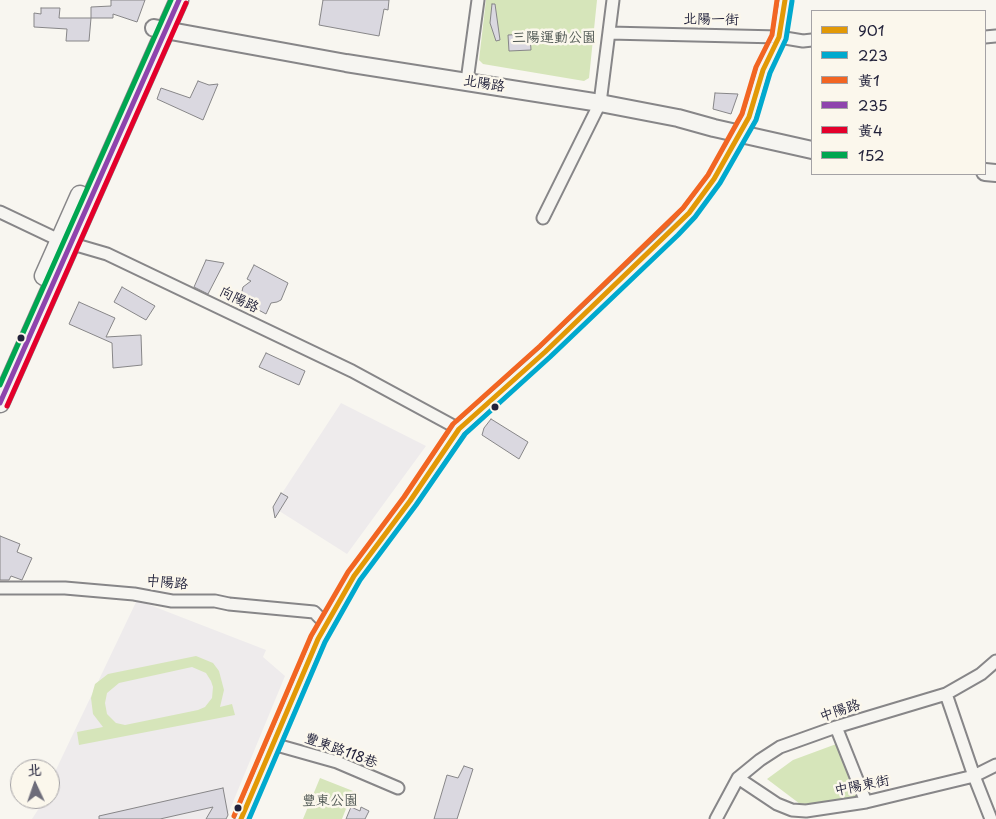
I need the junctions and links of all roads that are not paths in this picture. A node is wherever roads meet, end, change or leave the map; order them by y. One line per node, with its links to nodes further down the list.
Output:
1 (167, 0): 6 (main road)
2 (179, 0): 6 (main road)
3 (478, 0): 10 (street)
4 (613, 0): 7 (street)
5 (785, 0): 8 (street)
6 (160, 29): 10 (street, 北陽路); 16 (main road)
7 (609, 33): 8 (street, 北陽一街); 11 (street)
8 (779, 37): 9 (street, 北陽一街); 12 (street)
9 (811, 40)
10 (467, 80): 11 (street, 北陽路)
11 (600, 103): 12 (street, 北陽路); 15 (street)
12 (740, 134): 13 (street, 北陽路); 19 (street)
13 (811, 150)
14 (0, 212): 16 (street, 向陽路)
15 (543, 218)
16 (65, 242): 17 (main road); 18 (main road); 19 (street, 向陽路)
17 (0, 375)
18 (0, 403)
19 (459, 430): 21 (street)
20 (0, 588): 21 (street, 中陽路)
21 (326, 624): 25 (street)
22 (996, 661): 23 (street, 中陽路)
23 (946, 694): 24 (street, 中陽路); 27 (street)
24 (836, 727): 28 (street, 中陽路); 30 (street)
25 (273, 744): 29 (street, 豐東路118巷); 31 (street)
26 (996, 765): 27 (street, 中陽東街)
27 (974, 776): 30 (street, 中陽東街); 33 (street)
28 (738, 778): 30 (street, 中陽東街); 32 (street, 中陽路)
29 (398, 788)
30 (866, 802)
31 (241, 819)
32 (716, 819)
33 (991, 819)

